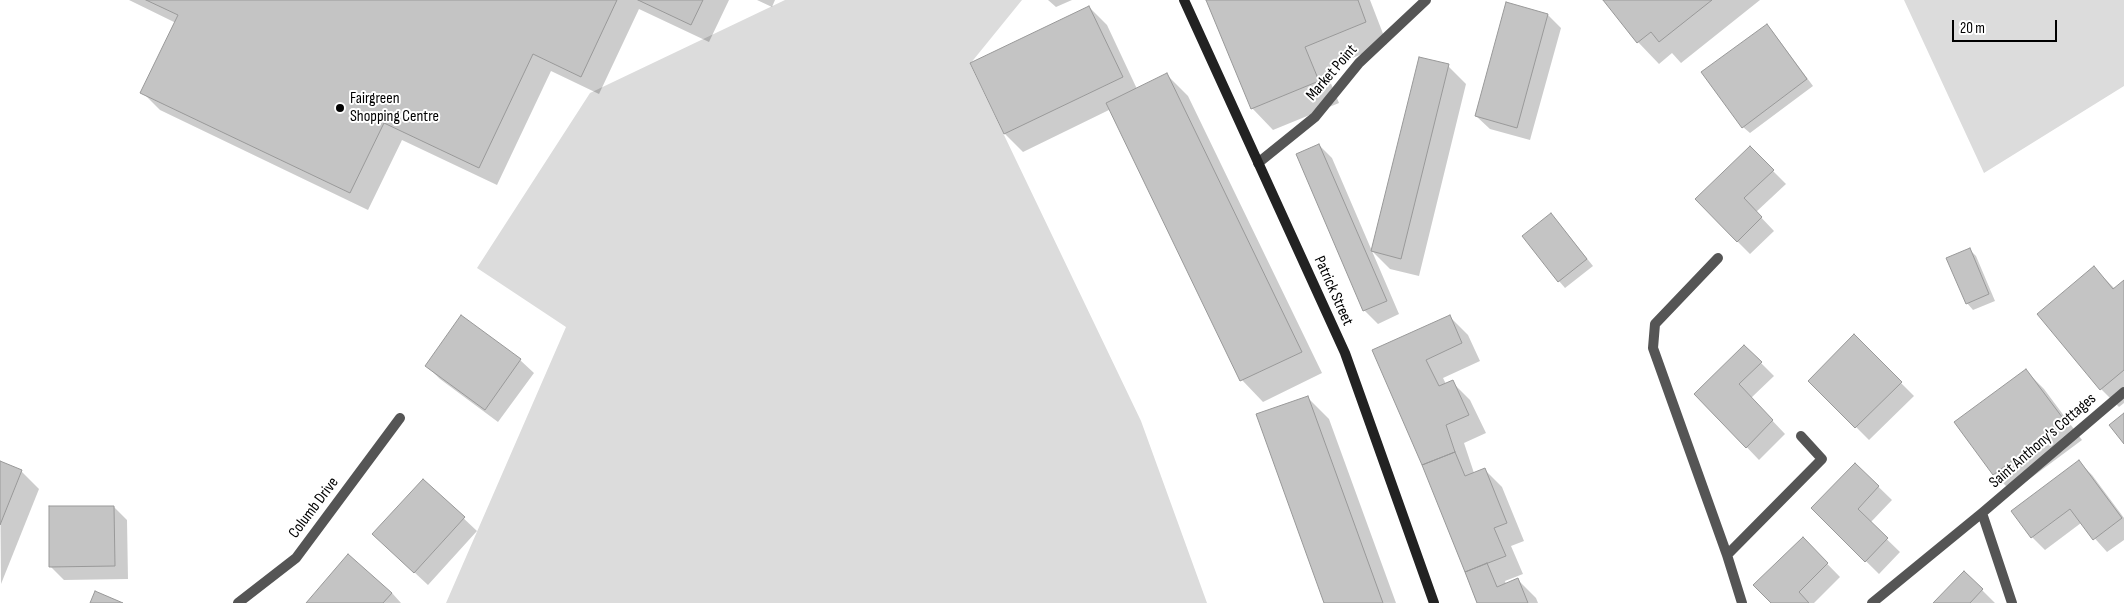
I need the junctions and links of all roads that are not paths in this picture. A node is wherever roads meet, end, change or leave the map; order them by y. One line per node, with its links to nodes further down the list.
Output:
1 (1184, 0): 3 (main road, Patrick Street)
2 (1426, 0): 3 (street, Market Point)
3 (1258, 163): 11 (main road, Patrick Street)
4 (1718, 258): 9 (street)
5 (2124, 392): 8 (street, Saint Anthony's Cottages)
6 (400, 418): 10 (street, Columb Drive)
7 (1801, 436): 9 (street)
8 (1982, 513): 13 (street, Saint Anthony's Cottages); 14 (street)
9 (1727, 555): 12 (street)
10 (238, 603)
11 (1434, 603)
12 (1742, 603)
13 (1872, 603)
14 (2012, 603)

